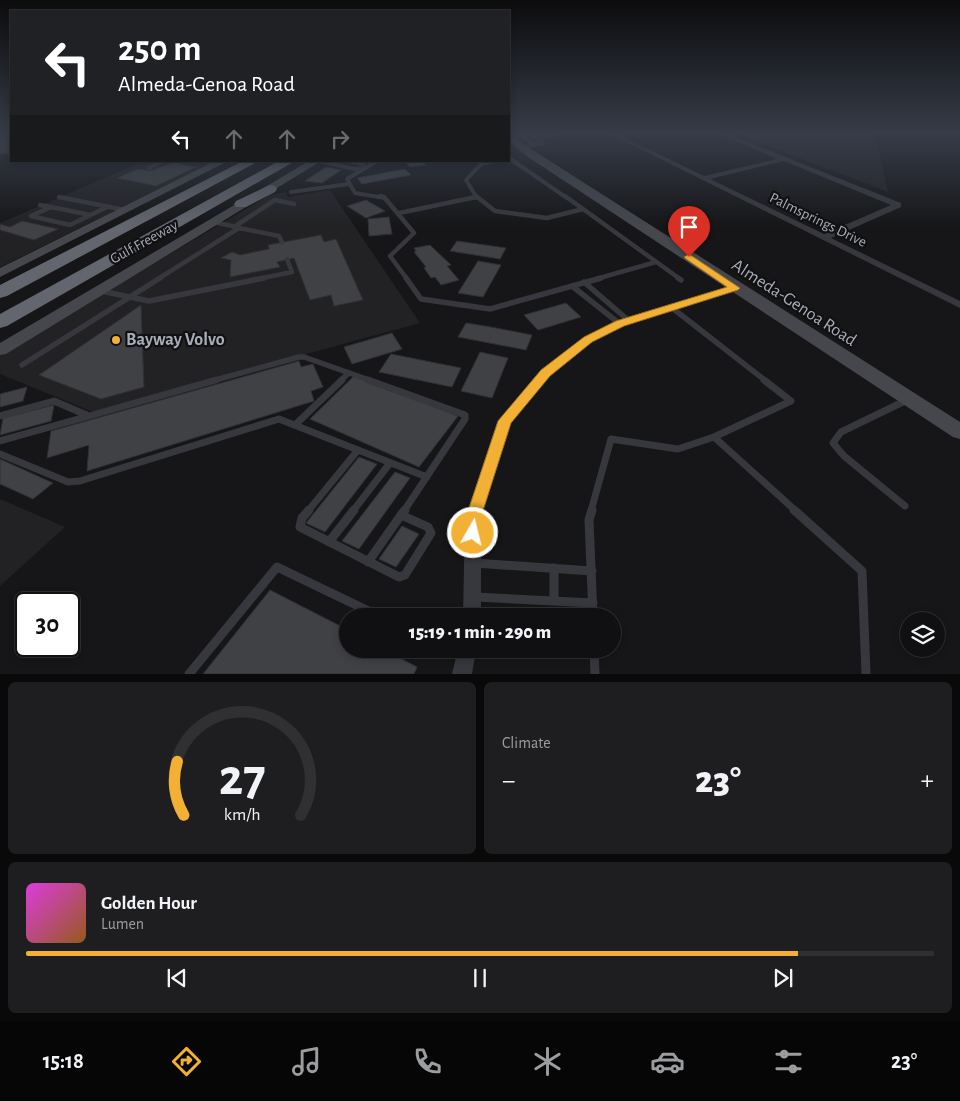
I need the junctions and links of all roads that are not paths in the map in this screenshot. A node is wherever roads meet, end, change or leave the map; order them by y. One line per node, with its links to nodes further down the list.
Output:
1 (156, 164): 17 (lane)
2 (216, 164): 30 (street)
3 (225, 164): 41 (highway)
4 (245, 164): 46 (highway, Gulf Freeway)
5 (264, 164): 49 (highway, Gulf Freeway)
6 (282, 164): 51 (highway, Gulf Freeway)
7 (311, 164): 21 (street)
8 (333, 164): 18 (lane)
9 (363, 164): 18 (lane)
10 (371, 164): 18 (lane)
11 (481, 164): 24 (lane)
12 (518, 164): 29 (lane)
13 (554, 164): 44 (street, Almeda-Genoa Road)
14 (676, 164): 19 (street, Palmsprings Drive)
15 (761, 164): 19 (street)
16 (798, 164): 35 (street)
17 (149, 168)
18 (365, 168): 20 (lane)
19 (704, 178): 35 (street, Palmsprings Drive)
20 (349, 184): 22 (lane); 31 (lane)
21 (270, 189): 33 (main road); 53 (highway)
22 (291, 192)
23 (59, 197): 28 (lane)
24 (476, 197): 29 (lane); 31 (lane)
25 (40, 204): 27 (lane)
26 (294, 204): 34 (lane)
27 (50, 207): 32 (lane); 32 (lane)
28 (107, 207): 30 (lane); 32 (lane)
29 (583, 209): 38 (lane)
30 (125, 210): 39 (street)
31 (399, 213): 43 (lane)
32 (90, 216)
33 (213, 222): 34 (lane); 45 (main road)
34 (237, 227): 36 (lane); 47 (lane)
35 (823, 238): 48 (street, Palmsprings Drive)
36 (282, 242)
37 (287, 260): 47 (lane)
38 (656, 262): 40 (lane); 42 (lane)
39 (0, 273)
40 (681, 280)
41 (0, 282)
42 (584, 282): 43 (lane); 52 (lane)
43 (572, 286): 52 (lane)
44 (735, 288): 50 (street); 57 (street, Almeda-Genoa Road)
45 (99, 290): 47 (lane); 54 (main road)
46 (0, 292)
47 (130, 298): 55 (lane)
48 (960, 305)
49 (0, 306)
50 (671, 307): 52 (street); 62 (lane)
51 (0, 322)
52 (624, 322): 72 (street)
53 (0, 333)
54 (0, 350)
55 (22, 365)
56 (349, 373): 59 (lane); 60 (lane); 67 (lane)
57 (908, 399): 61 (street, Almeda-Genoa Road); 68 (lane)
58 (0, 416): 59 (lane)
59 (88, 416): 63 (lane)
60 (295, 425): 64 (lane); 65 (lane)
61 (960, 432)
62 (714, 437): 74 (lane); 84 (lane)
63 (0, 441)
64 (358, 450): 66 (lane); 70 (lane)
65 (0, 454)
66 (390, 463): 67 (lane); 70 (lane)
67 (427, 477): 69 (lane)
68 (905, 506)
69 (401, 515): 71 (lane); 71 (lane)
70 (330, 542): 71 (lane)
71 (368, 562)
72 (473, 563): 73 (lane); 75 (street)
73 (554, 568): 74 (lane); 76 (lane)
74 (592, 571): 77 (lane)
75 (472, 597): 76 (lane); 79 (street)
76 (554, 601): 77 (lane)
77 (593, 602): 80 (lane)
78 (362, 608): 82 (lane)
79 (472, 608)
80 (593, 608)
81 (594, 658): 83 (lane)
82 (189, 674)
83 (595, 674)
84 (866, 674)

